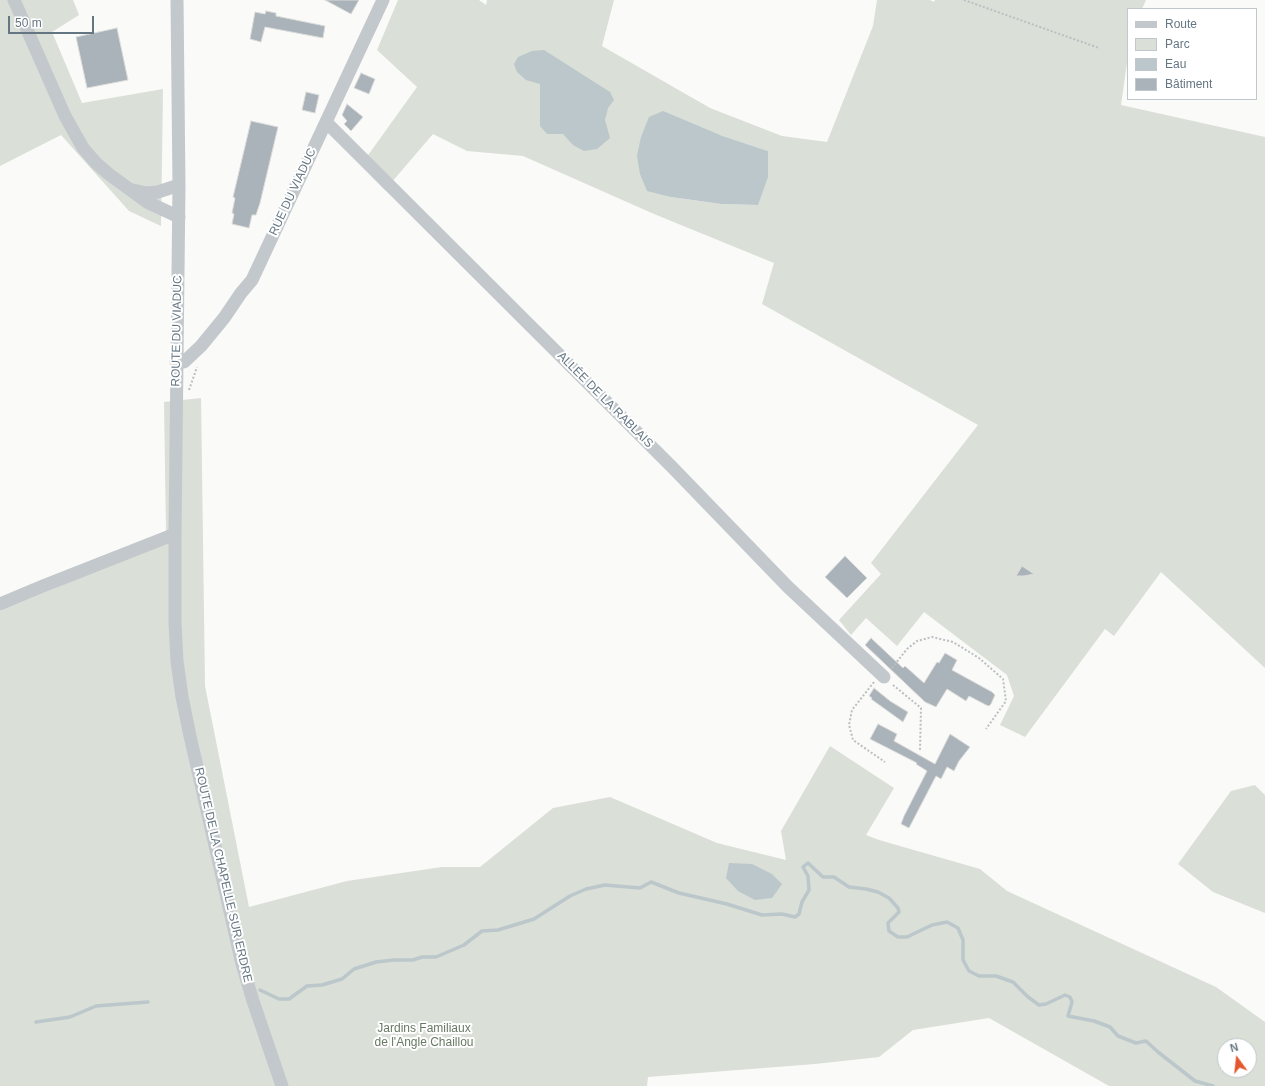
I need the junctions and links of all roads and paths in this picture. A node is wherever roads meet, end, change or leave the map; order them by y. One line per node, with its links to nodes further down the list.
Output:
1 (14, 0): 8 (street)
2 (177, 0): 7 (street, ROUTE DU VIADUC)
3 (383, 0): 6 (street, RUE DU VIADUC)
4 (964, 0): 5 (path)
5 (1099, 48)
6 (326, 122): 10 (street, RUE DU VIADUC); 16 (street, ALLÉE DE LA RABLAIS)
7 (179, 186): 8 (street); 9 (street, ROUTE DU VIADUC)
8 (126, 187): 9 (street)
9 (178, 217): 10 (street, ROUTE DU VIADUC)
10 (176, 362): 13 (street, ROUTE DU VIADUC)
11 (198, 363): 12 (path)
12 (189, 390)
13 (174, 534): 14 (street); 15 (street, ROUTE DU VIADUC)
14 (0, 604)
15 (177, 661): 20 (street, ROUTE DE LA CHAPELLE SUR ERDRE)
16 (882, 676): 17 (path); 18 (path); 19 (path)
17 (986, 729)
18 (920, 750)
19 (885, 762)
20 (282, 1086)

